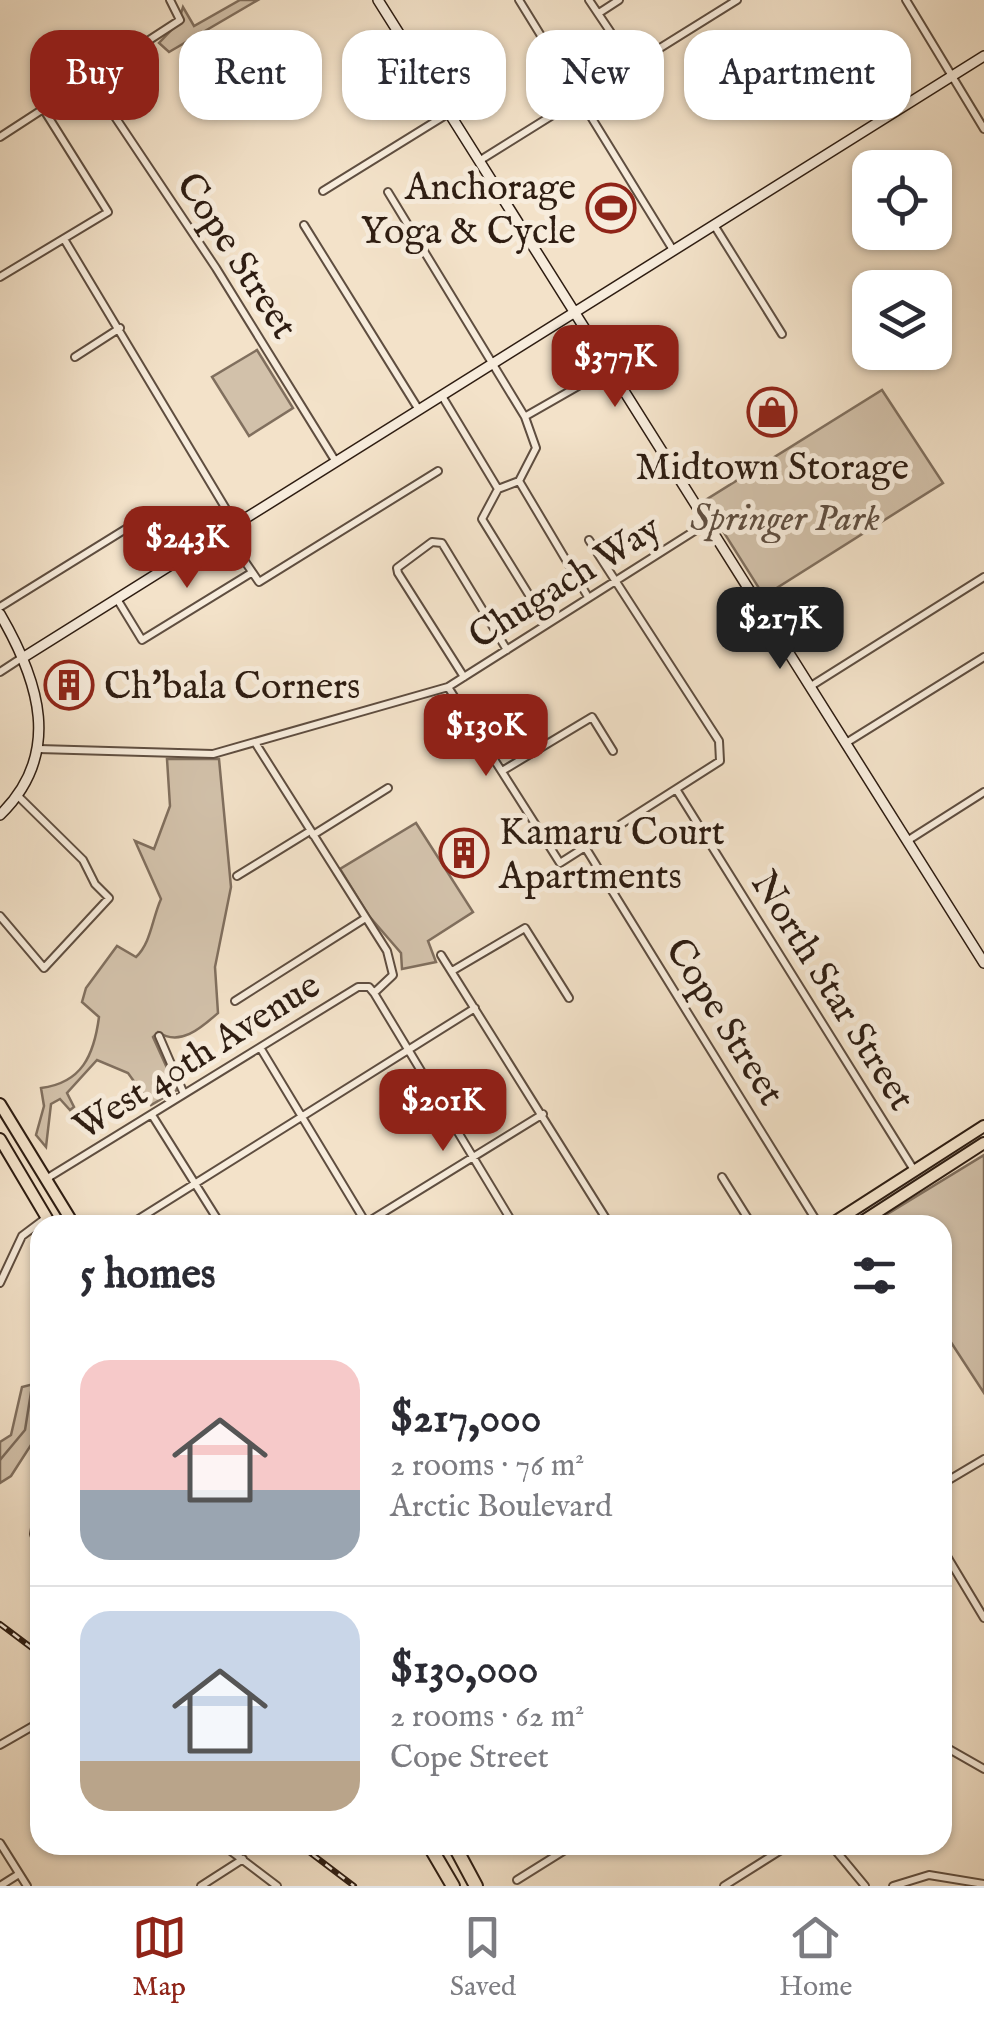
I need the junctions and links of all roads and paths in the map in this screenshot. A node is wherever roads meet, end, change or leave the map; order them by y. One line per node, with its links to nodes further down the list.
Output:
1 (170, 0): 12 (street)
2 (378, 0): 9 (main road)
3 (520, 0): 10 (street)
4 (589, 0): 8 (street)
5 (619, 0): 8 (street)
6 (737, 0): 13 (street)
7 (906, 0): 15 (street)
8 (599, 13): 11 (street)
9 (397, 30)
10 (538, 30)
11 (610, 30)
12 (159, 34)
13 (664, 44)
14 (984, 56): 15 (main road)
15 (951, 77): 23 (street); 29 (main road)
16 (30, 119): 24 (street)
17 (50, 120): 30 (street)
18 (118, 120): 42 (street, Cope Street)
19 (436, 120): 26 (street)
20 (454, 120): 25 (main road)
21 (544, 120): 25 (street)
22 (594, 120): 31 (street)
23 (984, 129)
24 (0, 137)
25 (479, 160): 33 (main road)
26 (323, 191)
27 (388, 192): 37 (street)
28 (304, 225): 40 (street)
29 (714, 225): 31 (main road); 35 (street)
30 (64, 239): 32 (street); 34 (street)
31 (674, 250): 33 (main road)
32 (0, 278)
33 (575, 312): 37 (main road); 38 (main road)
34 (120, 328): 36 (street); 48 (street)
35 (782, 334)
36 (75, 357)
37 (492, 364): 39 (main road); 41 (street)
38 (611, 367): 41 (street); 47 (main road)
39 (442, 396): 40 (main road); 45 (street)
40 (419, 410): 42 (main road)
41 (525, 416): 44 (street)
42 (336, 462): 48 (main road)
43 (438, 471): 50 (street)
44 (519, 480): 45 (street); 53 (street)
45 (498, 490): 56 (street)
46 (145, 517): 55 (street)
47 (708, 522): 52 (street, Chugach Way); 62 (main road)
48 (231, 528): 50 (street); 54 (main road)
49 (589, 540): 52 (street)
50 (250, 572): 54 (street)
51 (984, 577): 62 (street)
52 (614, 581): 53 (street, Chugach Way); 70 (street)
53 (588, 597): 56 (street, Chugach Way)
54 (117, 599): 58 (main road)
55 (0, 611): 58 (main road)
56 (546, 624): 57 (street, Chugach Way)
57 (506, 650): 61 (street, Chugach Way); 61 (street)
58 (24, 657): 60 (street); 66 (main road)
59 (984, 658): 64 (street)
60 (0, 672)
61 (464, 677): 63 (street, Chugach Way)
62 (811, 686): 64 (main road)
63 (448, 687): 65 (street, Chugach Way); 68 (street)
64 (846, 743): 75 (main road)
65 (256, 744): 66 (street, Chugach Way); 74 (street)
66 (38, 748): 72 (main road)
67 (613, 751): 68 (street)
68 (502, 771): 76 (street)
69 (388, 788): 74 (street)
70 (676, 789): 76 (street); 99 (street, North Star Street)
71 (984, 792): 75 (street)
72 (17, 794): 73 (main road); 78 (street)
73 (1, 816)
74 (312, 834): 77 (street); 79 (street)
75 (907, 841): 81 (main road)
76 (585, 847): 112 (street, Cope Street)
77 (237, 876)
78 (0, 916)
79 (364, 919): 83 (street); 85 (street)
80 (441, 955): 82 (street)
81 (984, 963)
82 (452, 971): 84 (street); 86 (street)
83 (374, 994): 88 (street, West 40th Avenue); 89 (street)
84 (569, 998)
85 (235, 1001)
86 (475, 1008): 89 (street); 92 (street)
87 (158, 1036): 90 (street)
88 (261, 1049): 90 (street, West 40th Avenue); 94 (street)
89 (407, 1049): 94 (street); 98 (street)
90 (184, 1094): 93 (street, West 40th Avenue)
91 (0, 1104): 101 (main road)
92 (543, 1114): 98 (street); 110 (street)
93 (152, 1115): 101 (street, West 40th Avenue); 102 (street)
94 (302, 1117): 102 (street); 107 (street)
95 (984, 1126): 99 (main road)
96 (0, 1140): 103 (main road)
97 (984, 1143): 114 (main road)
98 (474, 1156): 108 (street); 109 (street)
99 (914, 1170): 113 (main road)
100 (722, 1178): 111 (street)
101 (46, 1179): 104 (main road)
102 (196, 1183): 105 (street); 106 (street)
103 (45, 1215)
104 (68, 1215)
105 (145, 1215)
106 (215, 1215)
107 (360, 1215)
108 (379, 1215)
109 (508, 1215)
110 (603, 1215)
111 (746, 1215)
112 (813, 1215)
113 (845, 1215)
114 (872, 1215)
115 (30, 1232): 116 (street)
116 (0, 1282)
117 (984, 1459): 118 (street)
118 (952, 1478)
119 (952, 1565): 120 (street)
120 (984, 1618)
121 (30, 1728): 122 (street)
122 (0, 1746)
123 (952, 1752): 124 (street)
124 (984, 1769)
125 (0, 1844): 133 (street)
126 (237, 1855): 132 (street)
127 (435, 1855): 141 (highway)
128 (459, 1855): 142 (highway)
129 (557, 1855): 134 (street)
130 (774, 1855): 136 (street)
131 (839, 1855): 143 (street)
132 (243, 1860): 139 (street); 140 (street)
133 (19, 1874): 137 (street); 138 (street)
134 (518, 1880)
135 (984, 1884): 144 (street)
136 (729, 1885)
137 (0, 1886)
138 (27, 1886)
139 (201, 1886)
140 (277, 1886)
141 (453, 1886)
142 (476, 1886)
143 (865, 1886)
144 (894, 1886)

